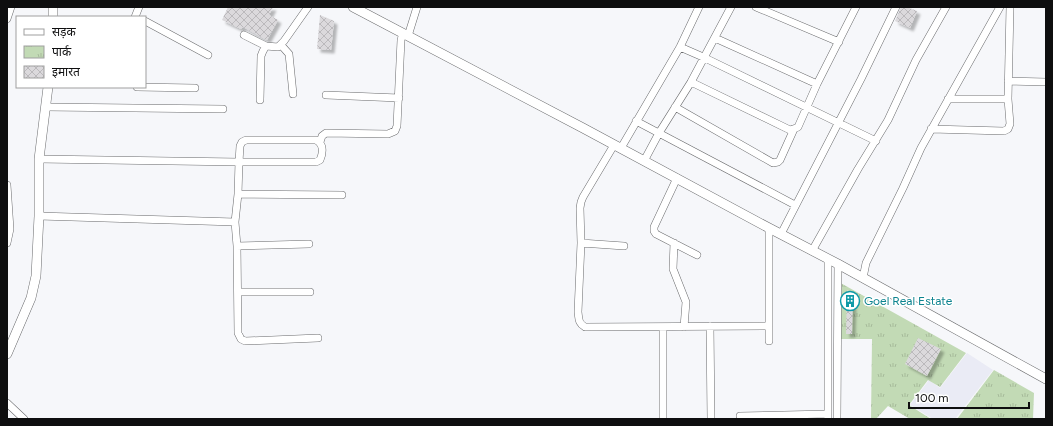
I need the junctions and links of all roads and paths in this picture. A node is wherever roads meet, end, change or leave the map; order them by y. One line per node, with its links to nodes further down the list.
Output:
1 (11, 7): 13 (street)
2 (308, 7): 19 (street)
3 (353, 7): 16 (street)
4 (417, 7): 16 (street)
5 (699, 7): 21 (street)
6 (731, 7): 17 (street)
7 (756, 7): 18 (street)
8 (856, 7): 18 (street)
9 (896, 7): 42 (street)
10 (946, 7): 46 (street)
11 (1000, 7): 34 (street)
12 (1010, 7): 24 (street)
13 (7, 19)
14 (146, 22): 22 (street)
15 (244, 35): 20 (street)
16 (406, 35): 33 (street); 48 (street)
17 (715, 38): 23 (street); 27 (street)
18 (839, 42): 27 (street)
19 (281, 45): 20 (street); 31 (street)
20 (266, 46): 36 (street)
21 (680, 47): 23 (street); 41 (street)
22 (208, 55)
23 (703, 57): 25 (street); 39 (street)
24 (1008, 81): 26 (street); 35 (street)
25 (691, 82): 38 (street); 43 (street)
26 (1046, 82)
27 (817, 84): 39 (street)
28 (146, 87): 30 (street)
29 (48, 88): 37 (street)
30 (195, 88)
31 (293, 94)
32 (326, 94): 33 (street)
33 (399, 98): 47 (street)
34 (948, 99): 35 (street); 44 (street)
35 (1008, 99): 44 (street)
36 (260, 100)
37 (46, 107): 40 (street); 49 (street)
38 (676, 107): 43 (street); 45 (street)
39 (806, 107): 42 (street); 43 (street)
40 (223, 109)
41 (636, 121): 45 (street); 48 (street)
42 (838, 122): 46 (street); 56 (street)
43 (794, 129)
44 (931, 129): 71 (street)
45 (659, 133): 50 (street); 56 (street)
46 (876, 141): 67 (street)
47 (320, 142): 51 (street); 51 (street)
48 (617, 147): 50 (street); 62 (street)
49 (39, 159): 51 (street); 57 (street)
50 (644, 161): 52 (street)
51 (239, 162): 54 (street)
52 (677, 178): 59 (street); 63 (street)
53 (7, 185): 61 (street)
54 (238, 194): 55 (street); 58 (street)
55 (342, 195)
56 (795, 205): 60 (street)
57 (39, 216): 58 (street); 80 (street)
58 (235, 222): 65 (street)
59 (769, 228): 60 (street); 75 (street)
60 (781, 234): 67 (street)
61 (7, 243)
62 (581, 243): 66 (street); 76 (street)
63 (674, 243): 68 (street); 77 (street)
64 (309, 244): 65 (street)
65 (238, 246): 72 (street)
66 (624, 246)
67 (812, 251): 69 (street)
68 (697, 254)
69 (828, 259): 70 (street); 84 (street)
70 (838, 264): 71 (street); 88 (street)
71 (863, 278): 81 (street)
72 (238, 292): 73 (street); 78 (street)
73 (310, 292)
74 (710, 326): 75 (street); 77 (street); 87 (street)
75 (769, 326): 79 (street)
76 (663, 327): 77 (street); 86 (street)
77 (684, 327)
78 (318, 338)
79 (769, 341)
80 (7, 354)
81 (1046, 379)
82 (7, 403): 85 (street)
83 (740, 416): 84 (street)
84 (828, 417)
85 (24, 419)
86 (663, 419)
87 (711, 419)
88 (837, 419)

